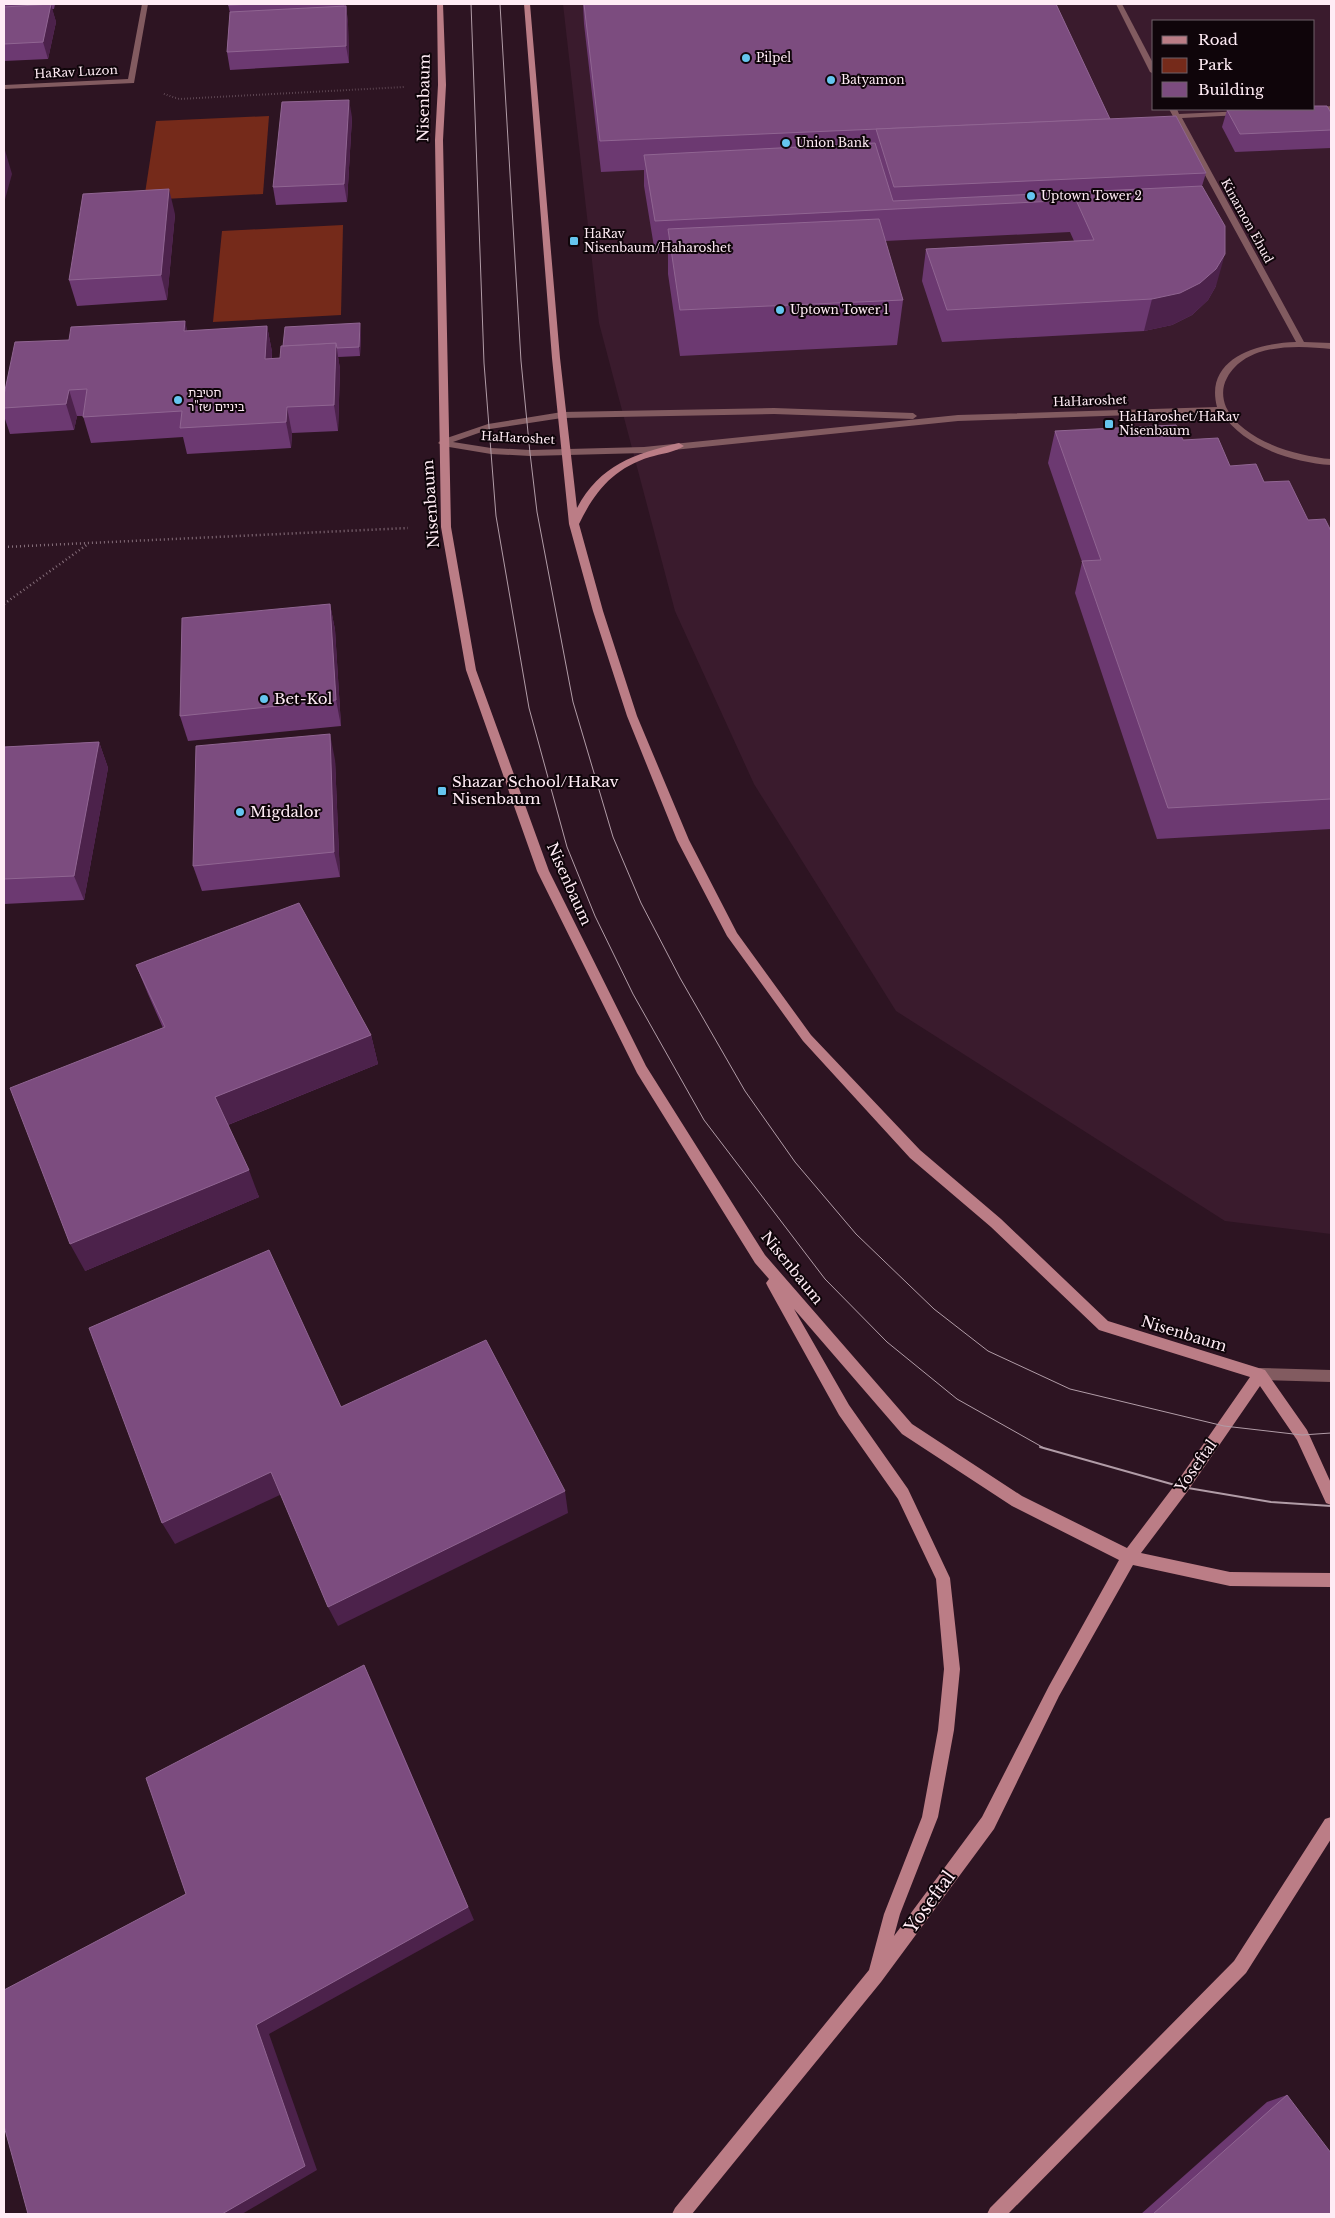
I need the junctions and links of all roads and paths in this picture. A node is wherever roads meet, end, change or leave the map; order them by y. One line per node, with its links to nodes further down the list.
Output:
1 (145, 4): 7 (street, HaRav Luzon)
2 (440, 4): 6 (main road, Nisenbaum)
3 (527, 4): 16 (main road, Nisenbaum)
4 (1119, 4): 5 (street)
5 (1152, 68)
6 (442, 84): 8 (path); 18 (main road, Nisenbaum)
7 (4, 87)
8 (179, 99)
9 (1331, 108): 10 (street)
10 (1315, 109)
11 (1174, 112): 12 (street); 13 (street, Kinamon Ehud)
12 (1254, 112)
13 (1301, 344): 14 (street); 15 (street)
14 (1331, 346)
15 (1223, 409): 17 (street, HaHaroshet); 21 (street)
16 (562, 416): 17 (street, HaHaroshet); 18 (street, HaHaroshet); 20 (main road, Nisenbaum)
17 (958, 418): 19 (street, HaHaroshet)
18 (443, 442): 20 (street, HaHaroshet); 23 (main road, Nisenbaum)
19 (679, 446): 20 (street, HaHaroshet); 22 (main road)
20 (566, 453): 22 (main road, Nisenbaum)
21 (1331, 462)
22 (574, 524): 28 (main road, Nisenbaum)
23 (446, 527): 24 (path); 27 (main road, Nisenbaum)
24 (88, 543): 25 (path); 26 (path)
25 (4, 547)
26 (4, 604)
27 (760, 1259): 31 (main road, Nisenbaum); 34 (main road)
28 (1260, 1374): 29 (street); 30 (main road); 31 (main road, Yoseftal)
29 (1331, 1376)
30 (1331, 1498)
31 (1129, 1557): 32 (main road); 34 (main road, Yoseftal)
32 (1331, 1580)
33 (1331, 1825): 36 (main road)
34 (875, 1976): 35 (main road, Yoseftal)
35 (681, 2214)
36 (996, 2214)

